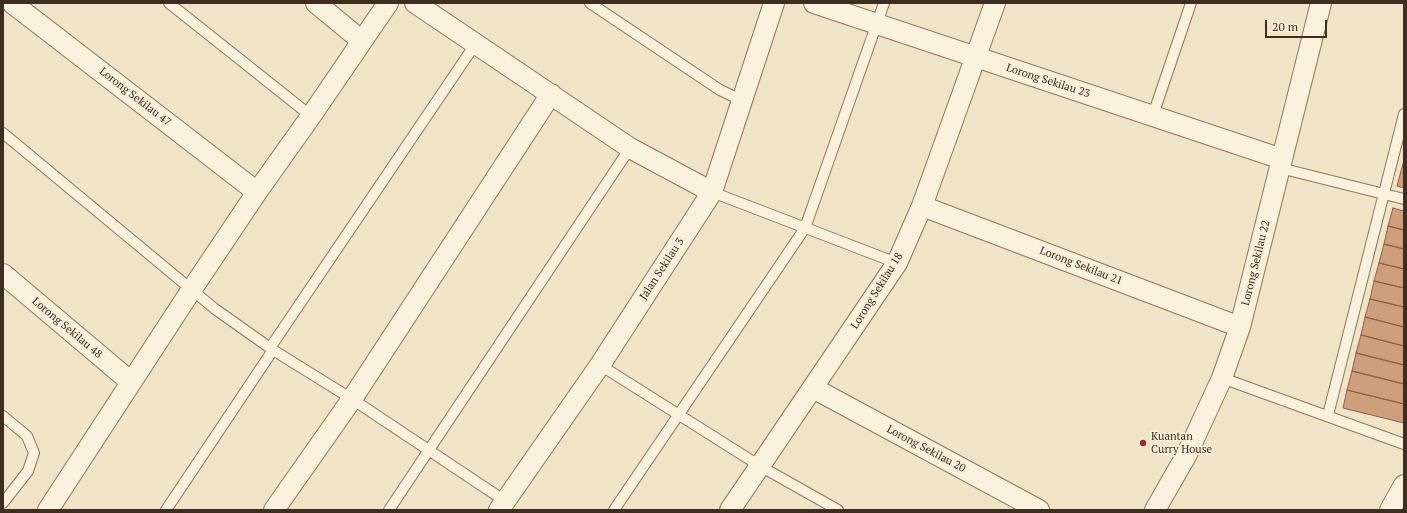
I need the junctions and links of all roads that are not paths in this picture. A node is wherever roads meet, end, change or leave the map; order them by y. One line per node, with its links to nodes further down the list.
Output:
1 (12, 3): 25 (street, Lorong Sekilau 47)
2 (169, 3): 21 (lane)
3 (316, 3): 14 (street)
4 (388, 3): 14 (street)
5 (416, 3): 15 (street)
6 (590, 3): 18 (lane)
7 (774, 3): 18 (street, Jalan Sekilau 3)
8 (814, 3): 13 (street, Lorong Sekilau 23)
9 (884, 3): 13 (lane)
10 (995, 3): 16 (street, Lorong Sekilau 18)
11 (1191, 3): 20 (lane)
12 (1321, 3): 24 (street, Lorong Sekilau 22)
13 (877, 24): 16 (street, Lorong Sekilau 23); 30 (lane)
14 (362, 41): 21 (street)
15 (476, 43): 17 (street); 35 (lane)
16 (976, 57): 20 (street, Lorong Sekilau 23); 29 (street, Lorong Sekilau 18)
17 (551, 94): 23 (street); 40 (street)
18 (742, 101): 26 (street, Jalan Sekilau 3)
19 (1404, 114): 27 (lane)
20 (1153, 115): 24 (street, Lorong Sekilau 23)
21 (311, 116): 25 (street)
22 (3, 133): 33 (lane)
23 (630, 148): 26 (street); 45 (lane)
24 (1281, 163): 27 (lane); 34 (street, Lorong Sekilau 22)
25 (257, 192): 33 (street)
26 (712, 192): 30 (lane); 36 (street, Jalan Sekilau 3)
27 (1384, 194): 28 (lane); 43 (lane)
28 (1404, 199)
29 (922, 206): 31 (street, Lorong Sekilau 18); 34 (street, Lorong Sekilau 21)
30 (805, 228): 31 (lane); 41 (lane)
31 (897, 263): 39 (street, Lorong Sekilau 18)
32 (3, 274): 38 (street, Lorong Sekilau 48)
33 (192, 289): 35 (lane); 38 (street)
34 (1240, 327): 37 (street, Lorong Sekilau 22)
35 (272, 349): 40 (lane); 51 (lane)
36 (600, 364): 41 (lane); 49 (street, Jalan Sekilau 3)
37 (1222, 378): 43 (lane); 58 (street, Lorong Sekilau 22)
38 (131, 382): 50 (street)
39 (813, 388): 46 (street, Lorong Sekilau 18); 57 (street, Lorong Sekilau 20)
40 (352, 399): 45 (lane); 52 (street)
41 (678, 414): 46 (lane); 54 (lane)
42 (3, 416): 48 (lane)
43 (1328, 416): 44 (lane)
44 (1404, 444)
45 (429, 451): 49 (lane); 53 (lane)
46 (760, 466): 55 (street, Lorong Sekilau 18); 56 (lane)
47 (1404, 485): 59 (street)
48 (3, 503)
49 (502, 506)
50 (48, 510)
51 (166, 510)
52 (274, 510)
53 (389, 510)
54 (614, 510)
55 (730, 510)
56 (838, 510)
57 (1039, 510)
58 (1155, 510)
59 (1390, 510)

